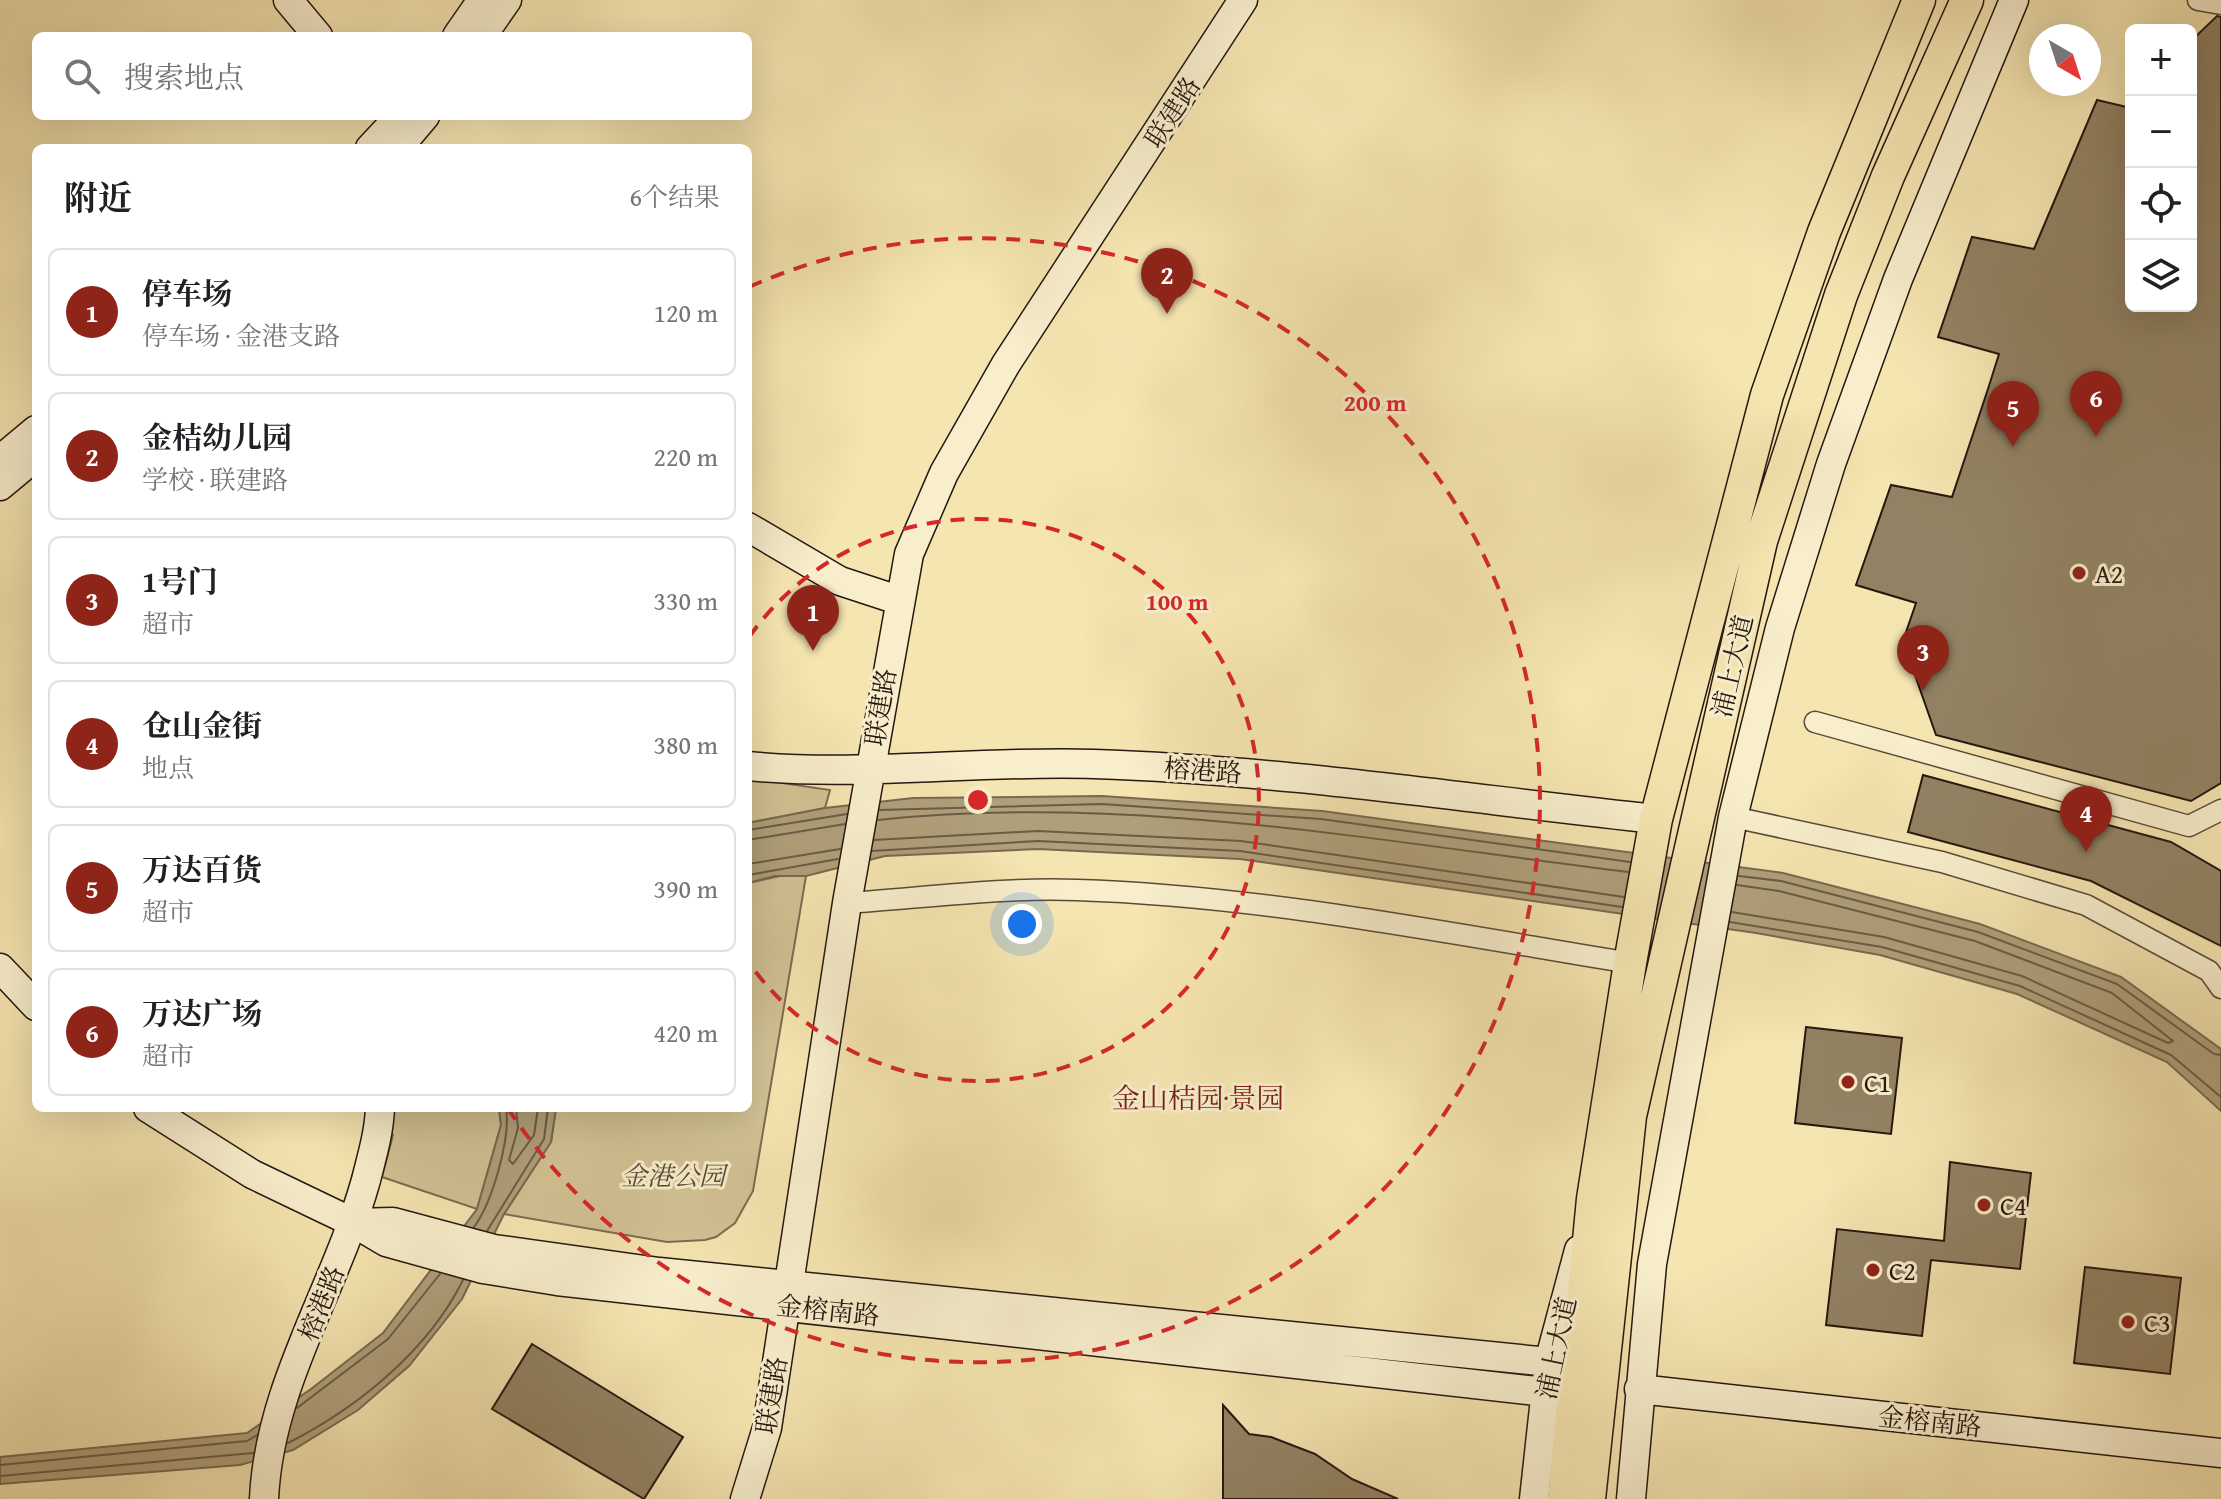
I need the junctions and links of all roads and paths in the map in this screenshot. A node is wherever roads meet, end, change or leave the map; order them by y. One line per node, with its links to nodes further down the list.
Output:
1 (288, 0): 10 (main road)
2 (482, 0): 11 (main road)
3 (507, 0): 12 (main road)
4 (1243, 0): 21 (main road, 联建路)
5 (1919, 0): 27 (main road, 浦上大道)
6 (1967, 0): 46 (main road, 浦上大道)
7 (2014, 0): 26 (main road)
8 (2198, 0): 9 (street)
9 (2221, 4)
10 (315, 32)
11 (460, 32)
12 (485, 32)
13 (418, 120): 14 (main road)
14 (397, 133): 15 (main road)
15 (377, 144)
16 (32, 433): 18 (main road)
17 (32, 459): 19 (main road)
18 (0, 460)
19 (0, 486)
20 (752, 529): 21 (main road)
21 (898, 600): 24 (main road, 联建路)
22 (1815, 722): 25 (street)
23 (752, 766): 24 (main road, 榕港路)
24 (870, 769): 27 (main road, 榕港路); 28 (main road, 联建路)
25 (2221, 810)
26 (1733, 817): 31 (street); 39 (main road)
27 (1656, 819): 29 (main road, 浦上大道)
28 (847, 903): 29 (street); 37 (main road, 联建路)
29 (1630, 963): 35 (main road, 浦上大道)
30 (0, 968): 32 (main road)
31 (2221, 988)
32 (32, 1002)
33 (154, 1112): 36 (main road, 金榕南路)
34 (380, 1112): 36 (main road, 榕港路)
35 (1593, 1199): 38 (main road, 浦上大道); 45 (main road, 浦上大道)
36 (354, 1223): 37 (main road, 金榕南路); 42 (main road, 榕港路)
37 (787, 1295): 38 (main road); 40 (main road, 金榕南路); 43 (main road, 联建路)
38 (1549, 1362): 40 (main road, 浦上大道)
39 (1639, 1389): 41 (main road, 金榕南路); 47 (main road)
40 (1545, 1392): 44 (main road, 浦上大道)
41 (2221, 1453)
42 (264, 1499)
43 (745, 1499)
44 (1534, 1499)
45 (1564, 1499)
46 (1589, 1499)
47 (1631, 1499)

